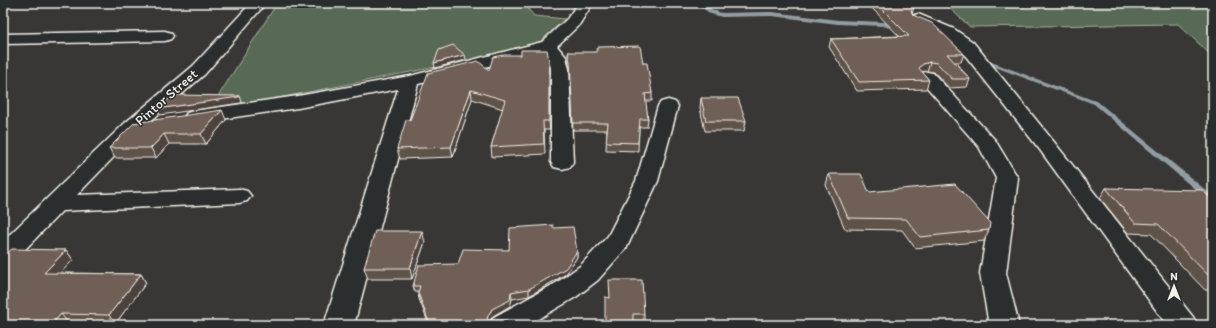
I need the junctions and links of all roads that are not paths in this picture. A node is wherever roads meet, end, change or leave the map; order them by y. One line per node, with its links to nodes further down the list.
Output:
1 (258, 3): 10 (street, Pintor Street)
2 (586, 3): 6 (street)
3 (918, 19): 18 (street)
4 (165, 36): 5 (street)
5 (3, 39)
6 (548, 46): 8 (street); 11 (street)
7 (927, 77): 17 (street)
8 (410, 81): 10 (street); 15 (street)
9 (668, 106): 16 (street)
10 (132, 127): 13 (street, Pintor Street)
11 (562, 162)
12 (239, 196): 13 (street)
13 (55, 204): 14 (street, Pintor Street)
14 (3, 256)
15 (339, 325)
16 (504, 325)
17 (1004, 325)
18 (1183, 325)

